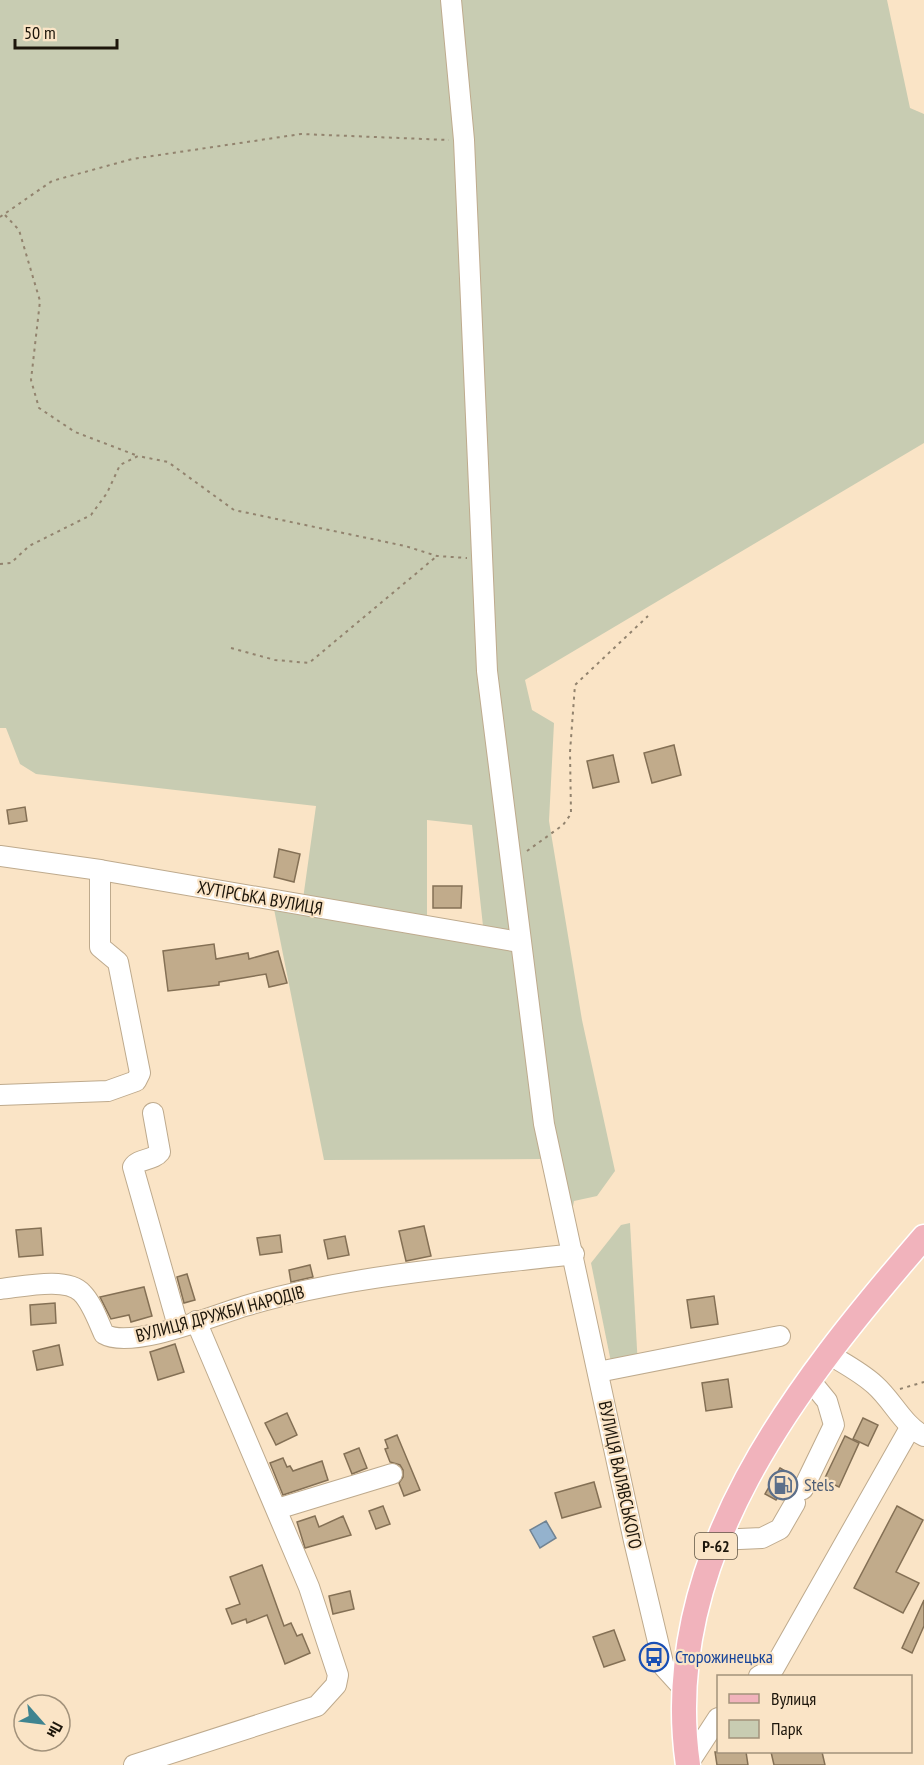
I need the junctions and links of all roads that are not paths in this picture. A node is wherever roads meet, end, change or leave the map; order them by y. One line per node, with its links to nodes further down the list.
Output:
1 (451, 0): 4 (street, ВУЛИЦЯ ВАЛЯВСЬКОГО)
2 (0, 856): 3 (street, ХУТІРСЬКА ВУЛИЦЯ)
3 (100, 870): 4 (street, ХУТІРСЬКА ВУЛИЦЯ); 5 (street)
4 (519, 942): 8 (street, ВУЛИЦЯ ВАЛЯВСЬКОГО)
5 (0, 1095)
6 (153, 1113): 10 (street)
7 (924, 1237): 12 (main road, Р-62)
8 (574, 1254): 10 (street, ВУЛИЦЯ ДРУЖБИ НАРОДІВ); 13 (street, ВУЛИЦЯ ВАЛЯВСЬКОГО)
9 (0, 1289): 10 (street, ВУЛИЦЯ ДРУЖБИ НАРОДІВ)
10 (187, 1324): 17 (street)
11 (780, 1336): 13 (street)
12 (827, 1353): 14 (main road, Р-62); 15 (street)
13 (598, 1372): 20 (street, ВУЛИЦЯ ВАЛЯВСЬКОГО)
14 (809, 1379): 18 (main road, Р-62); 18 (street)
15 (917, 1432): 19 (street)
16 (392, 1474): 17 (street)
17 (277, 1509): 23 (street)
18 (717, 1540): 20 (main road, Р-62)
19 (762, 1675)
20 (684, 1689): 22 (main road, Р-62)
21 (717, 1720): 22 (street)
22 (688, 1764)
23 (134, 1765)

